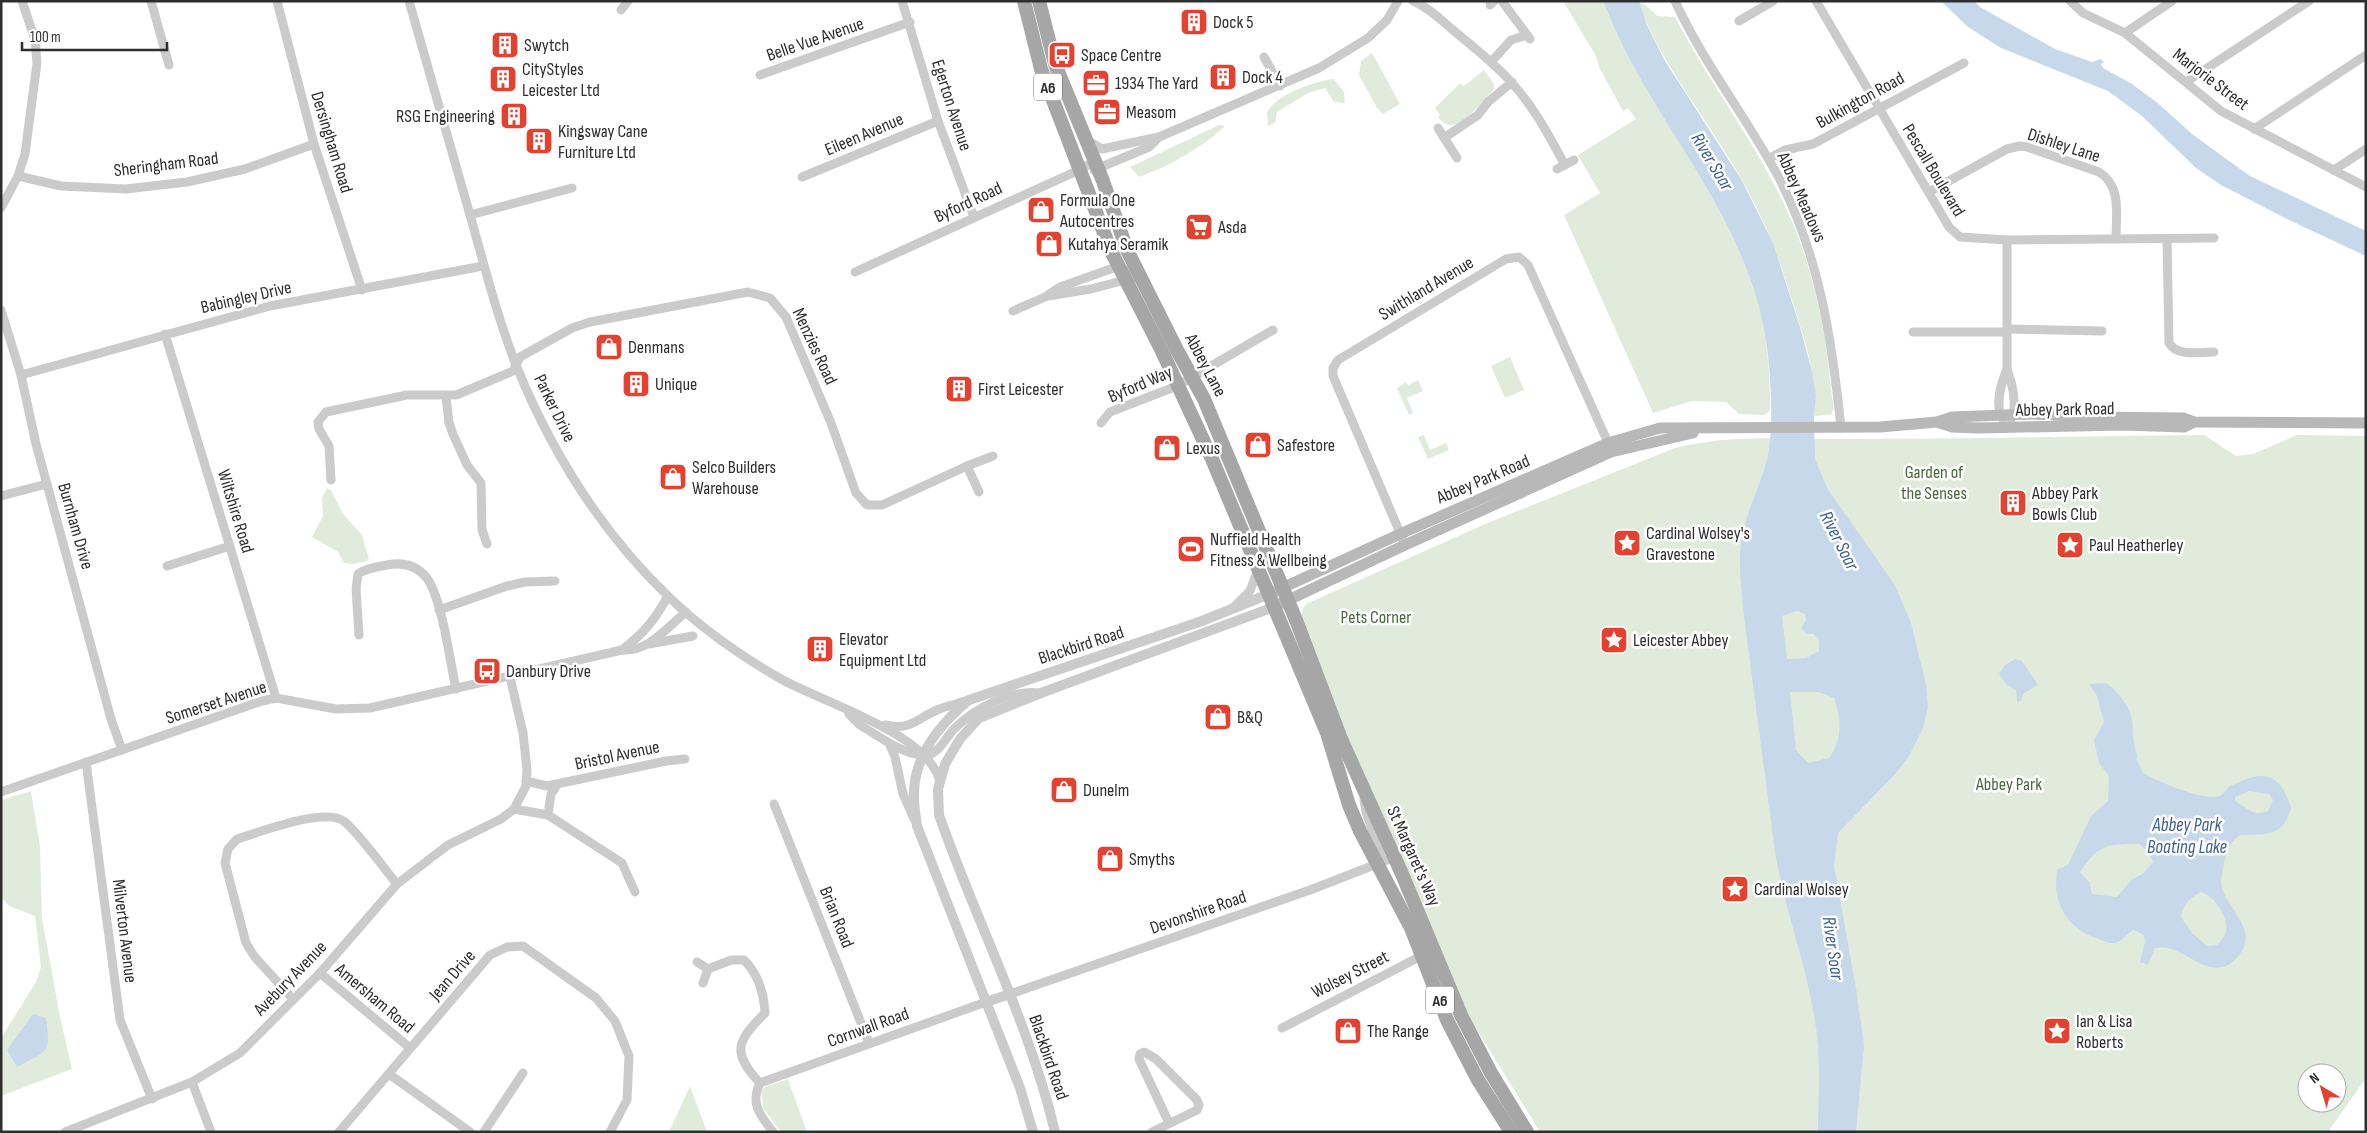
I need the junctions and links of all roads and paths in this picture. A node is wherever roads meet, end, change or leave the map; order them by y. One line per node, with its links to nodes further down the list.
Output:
1 (22, 1): 44 (street)
2 (151, 1): 26 (street)
3 (277, 1): 37 (street, Dersingham Road)
4 (410, 1): 50 (street, Parker Drive)
5 (628, 1): 18 (street)
6 (902, 1): 20 (street, Egerton Avenue)
7 (1024, 1): 42 (main road, Abbey Lane / A6)
8 (1039, 1): 42 (main road, Abbey Lane / A6)
9 (1398, 1): 30 (street)
10 (1413, 1): 24 (street)
11 (1502, 1): 24 (street)
12 (1676, 1): 40 (street, Abbey Meadows)
13 (1773, 1): 19 (street)
14 (1816, 1): 31 (street, Pescall Boulevard)
15 (2070, 1): 21 (street, Marjorie Street)
16 (2172, 1): 21 (street)
17 (2309, 1): 29 (street)
18 (621, 10)
19 (1739, 21)
20 (910, 22): 27 (street, Belle Vue Avenue); 32 (street, Egerton Avenue)
21 (2125, 33): 29 (street, Marjorie Street)
22 (2366, 55): 34 (street)
23 (1264, 57): 30 (street)
24 (1492, 62): 28 (street)
25 (1964, 62): 31 (street, Bulkington Road)
26 (169, 65)
27 (760, 75)
28 (1512, 82): 36 (street); 41 (street)
29 (2186, 82): 34 (street, Marjorie Street)
30 (1280, 86): 35 (street)
31 (1879, 108): 40 (street, Bulkington Road); 48 (street, Pescall Boulevard)
32 (938, 121): 45 (street, Eileen Avenue); 51 (street, Egerton Avenue)
33 (1438, 128): 36 (street)
34 (2254, 129): 43 (street, Marjorie Street)
35 (1159, 137): 42 (street); 42 (street)
36 (1444, 138): 39 (street)
37 (314, 144): 44 (street, Sheringham Road); 61 (street, Dersingham Road)
38 (2366, 149): 43 (street)
39 (1457, 158)
40 (1768, 159): 84 (street, Abbey Meadows)
41 (1574, 160)
42 (1093, 164): 51 (street, Byford Road); 56 (main road, Abbey Lane / A6); 59 (main road, Abbey Lane / A6)
43 (2334, 170): 46 (street, Marjorie Street)
44 (18, 176): 49 (street)
45 (802, 177)
46 (2366, 187)
47 (572, 188): 50 (street)
48 (1929, 192): 52 (street, Dishley Lane); 55 (street, Pescall Boulevard)
49 (1, 208)
50 (470, 215): 57 (street, Parker Drive)
51 (974, 217): 58 (street, Byford Road)
52 (2116, 238): 54 (street, Pescall Boulevard); 55 (street, Pescall Boulevard)
53 (2214, 238): 54 (street, Pescall Boulevard)
54 (2167, 239): 70 (street)
55 (2007, 240): 66 (street)
56 (1127, 250): 59 (street); 60 (main road, Abbey Lane / A6)
57 (483, 266): 61 (street, Babingley Drive); 71 (street, Parker Drive)
58 (855, 272)
59 (1123, 272): 60 (street); 62 (street); 62 (street); 75 (main road, Abbey Lane / A6)
60 (1146, 284): 74 (main road, Abbey Lane / A6)
61 (362, 290): 69 (street, Babingley Drive)
62 (1045, 297): 64 (street)
63 (1, 310): 73 (street, Burnham Drive)
64 (1013, 311)
65 (1273, 330): 74 (street, Byford Way)
66 (2007, 330): 67 (street); 68 (street); 72 (street)
67 (2102, 331)
68 (1913, 332)
69 (165, 334): 73 (street, Babingley Drive); 95 (street, Wiltshire Road)
70 (2214, 352)
71 (516, 365): 76 (street, Menzies Road); 87 (street, Menzies Road); 100 (street, Parker Drive)
72 (2007, 369): 77 (street); 78 (street)
73 (21, 375): 89 (street, Burnham Drive)
74 (1194, 378): 75 (street, Byford Way); 99 (main road, Abbey Lane / A6)
75 (1178, 386): 81 (street, Byford Way); 97 (main road, Abbey Lane / A6)
76 (446, 397): 88 (street, Menzies Road); 93 (street)
77 (2013, 414): 78 (main road, Abbey Park Road); 80 (main road, Abbey Park Road); 83 (street)
78 (2000, 415): 79 (main road, Abbey Park Road); 83 (street)
79 (1937, 422): 83 (main road, Abbey Park Road); 84 (main road, Abbey Park Road)
80 (2194, 422): 82 (main road, Abbey Park Road); 83 (main road, Abbey Park Road)
81 (1101, 423)
82 (2366, 423)
83 (2006, 427)
84 (1841, 428): 85 (main road, Abbey Park Road)
85 (1610, 448): 92 (main road, Abbey Park Road); 92 (street, Swithland Avenue); 94 (main road, Abbey Park Road)
86 (993, 456): 87 (street, Menzies Road)
87 (967, 466): 90 (street)
88 (331, 480)
89 (47, 484): 91 (street); 119 (street, Burnham Drive)
90 (979, 492)
91 (1, 496)
92 (1400, 534): 94 (street, Swithland Avenue); 99 (main road, Abbey Park Road)
93 (487, 544)
94 (1405, 545): 99 (main road, Abbey Park Road)
95 (230, 546): 96 (street); 114 (street, Wiltshire Road)
96 (167, 566)
97 (1258, 570): 101 (main road, Abbey Lane / A6); 103 (street)
98 (555, 581): 102 (street)
99 (1284, 594): 101 (main road, Abbey Park Road); 125 (main road, St Margaret's Way / A6)
100 (668, 596): 104 (street, Parker Drive); 108 (street, Somerset Avenue)
101 (1271, 600): 103 (street, Blackbird Road); 110 (street, Blackbird Road); 133 (main road, St Margaret's Way / A6)
102 (439, 610): 105 (street); 112 (street)
103 (1232, 610): 109 (street, Blackbird Road)
104 (686, 612): 107 (street, Somerset Avenue); 116 (street, Parker Drive)
105 (359, 636)
106 (694, 636): 107 (street, Somerset Avenue)
107 (648, 645): 108 (street, Somerset Avenue)
108 (622, 650): 111 (street, Somerset Avenue)
109 (1093, 658): 110 (street); 115 (street, Blackbird Road)
110 (1097, 673): 113 (street, Blackbird Road)
111 (510, 677): 112 (street, Somerset Avenue); 123 (street)
112 (456, 689): 114 (street, Somerset Avenue)
113 (1041, 693): 120 (street, Blackbird Road); 124 (street, Blackbird Road)
114 (276, 698): 119 (street, Somerset Avenue)
115 (969, 700): 117 (street, Parker Drive); 120 (street, Blackbird Road)
116 (846, 710): 117 (street, Parker Drive); 118 (street, Parker Drive)
117 (874, 723): 120 (street, Parker Drive)
118 (889, 742): 120 (street, Parker Drive); 131 (street)
119 (122, 750): 122 (street, Somerset Avenue)
120 (925, 754): 124 (street, Parker Drive); 131 (street, Blackbird Road)
121 (685, 759): 126 (street, Bristol Avenue)
122 (86, 762): 127 (street, Somerset Avenue); 151 (street, Milverton Avenue)
123 (526, 781): 126 (street, Bristol Avenue); 129 (street, Avebury Avenue)
124 (940, 782): 141 (street, Blackbird Road)
125 (1361, 783): 132 (main road, St Margaret's Way / A6); 133 (street)
126 (556, 785): 130 (street, Bristol Avenue)
127 (1, 792)
128 (774, 804): 145 (street, Brian Road)
129 (514, 810): 130 (street); 134 (street, Avebury Avenue)
130 (548, 815): 135 (street)
131 (917, 826): 143 (street, Blackbird Road)
132 (1395, 858): 133 (street, Devonshire Road); 136 (main road, St Margaret's Way / A6)
133 (1377, 863): 136 (main road, St Margaret's Way / A6); 141 (street, Devonshire Road)
134 (397, 884): 139 (street, Avebury Avenue); 142 (street)
135 (634, 892)
136 (1429, 952): 144 (street, Wolsey Street); 163 (main road, St Margaret's Way / A6); 164 (main road, St Margaret's Way / A6)
137 (696, 962): 138 (street)
138 (708, 969): 140 (street); 150 (street)
139 (320, 973): 142 (street, Avebury Avenue); 146 (street, Amersham Road)
140 (703, 983)
141 (1010, 994): 143 (street); 161 (street, Blackbird Road)
142 (293, 999): 149 (street, Avebury Avenue)
143 (986, 1002): 145 (street, Cornwall Road); 160 (street, Blackbird Road)
144 (1282, 1028)
145 (869, 1043): 150 (street, Cornwall Road)
146 (410, 1048): 148 (street, Jean Drive); 158 (street, Jean Drive)
147 (523, 1073): 157 (street)
148 (389, 1074): 155 (street, Jean Drive); 156 (street)
149 (192, 1082): 151 (street, Avebury Avenue); 154 (street)
150 (760, 1083): 159 (street)
151 (152, 1098): 153 (street, Avebury Avenue)
152 (1169, 1123): 152 (street); 162 (street)
153 (65, 1132)
154 (211, 1132)
155 (339, 1132)
156 (470, 1132)
157 (484, 1132)
158 (610, 1132)
159 (773, 1132)
160 (1033, 1132)
161 (1055, 1132)
162 (1152, 1132)
163 (1511, 1132)
164 (1527, 1132)

